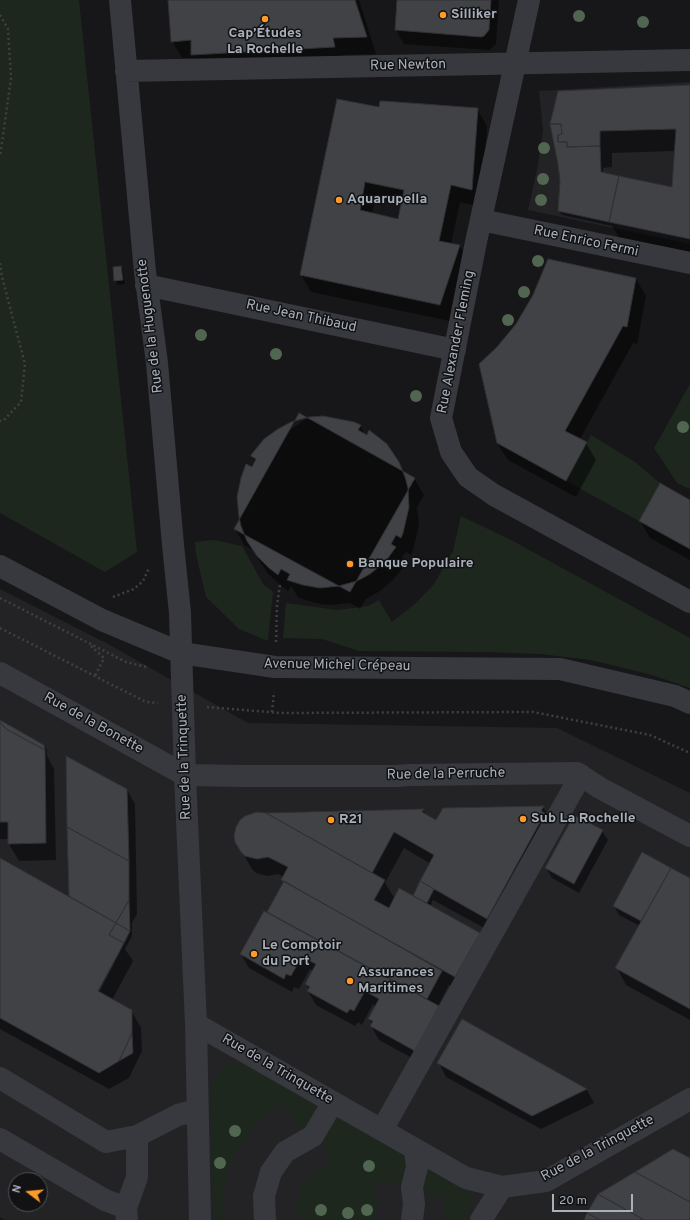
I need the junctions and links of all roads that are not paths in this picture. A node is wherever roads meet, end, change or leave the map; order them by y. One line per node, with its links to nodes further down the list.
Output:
1 (120, 0): 5 (street, Rue de la Huguenotte)
2 (529, 0): 4 (street, Rue Alexander Fleming)
3 (690, 60): 4 (street, Rue Newton)
4 (515, 64): 5 (street, Rue Newton); 6 (street, Rue Alexander Fleming)
5 (126, 71): 8 (street, Rue de la Huguenotte)
6 (481, 220): 7 (street, Rue Enrico Fermi); 9 (street, Rue Alexander Fleming)
7 (690, 263)
8 (146, 285): 9 (street, Rue Jean Thibaud); 12 (street, Rue de la Huguenotte)
9 (455, 350): 11 (street, Rue Alexander Fleming)
10 (0, 566): 12 (street, Avenue Michel Crépeau)
11 (690, 602)
12 (181, 653): 14 (street, Avenue Michel Crépeau); 15 (street, Rue de la Trinquette)
13 (0, 673): 15 (street, Rue de la Bonette)
14 (690, 703)
15 (185, 775): 16 (street, Rue de la Perruche); 18 (street, Rue de la Trinquette)
16 (581, 775): 17 (street, Rue de la Perruche); 23 (street)
17 (690, 836)
18 (196, 1024): 21 (street, Rue de la Trinquette); 22 (street)
19 (0, 1078): 24 (street)
20 (690, 1099): 27 (street, Rue de la Trinquette)
21 (333, 1102): 23 (street, Rue de la Trinquette); 30 (street)
22 (197, 1110): 24 (street); 29 (street)
23 (382, 1130): 26 (street, Rue de la Trinquette)
24 (137, 1136): 28 (street)
25 (0, 1139): 28 (street)
26 (415, 1149): 27 (street, Rue de la Trinquette); 31 (street)
27 (502, 1187): 32 (street)
28 (127, 1214)
29 (200, 1220)
30 (265, 1220)
31 (412, 1220)
32 (481, 1220)

